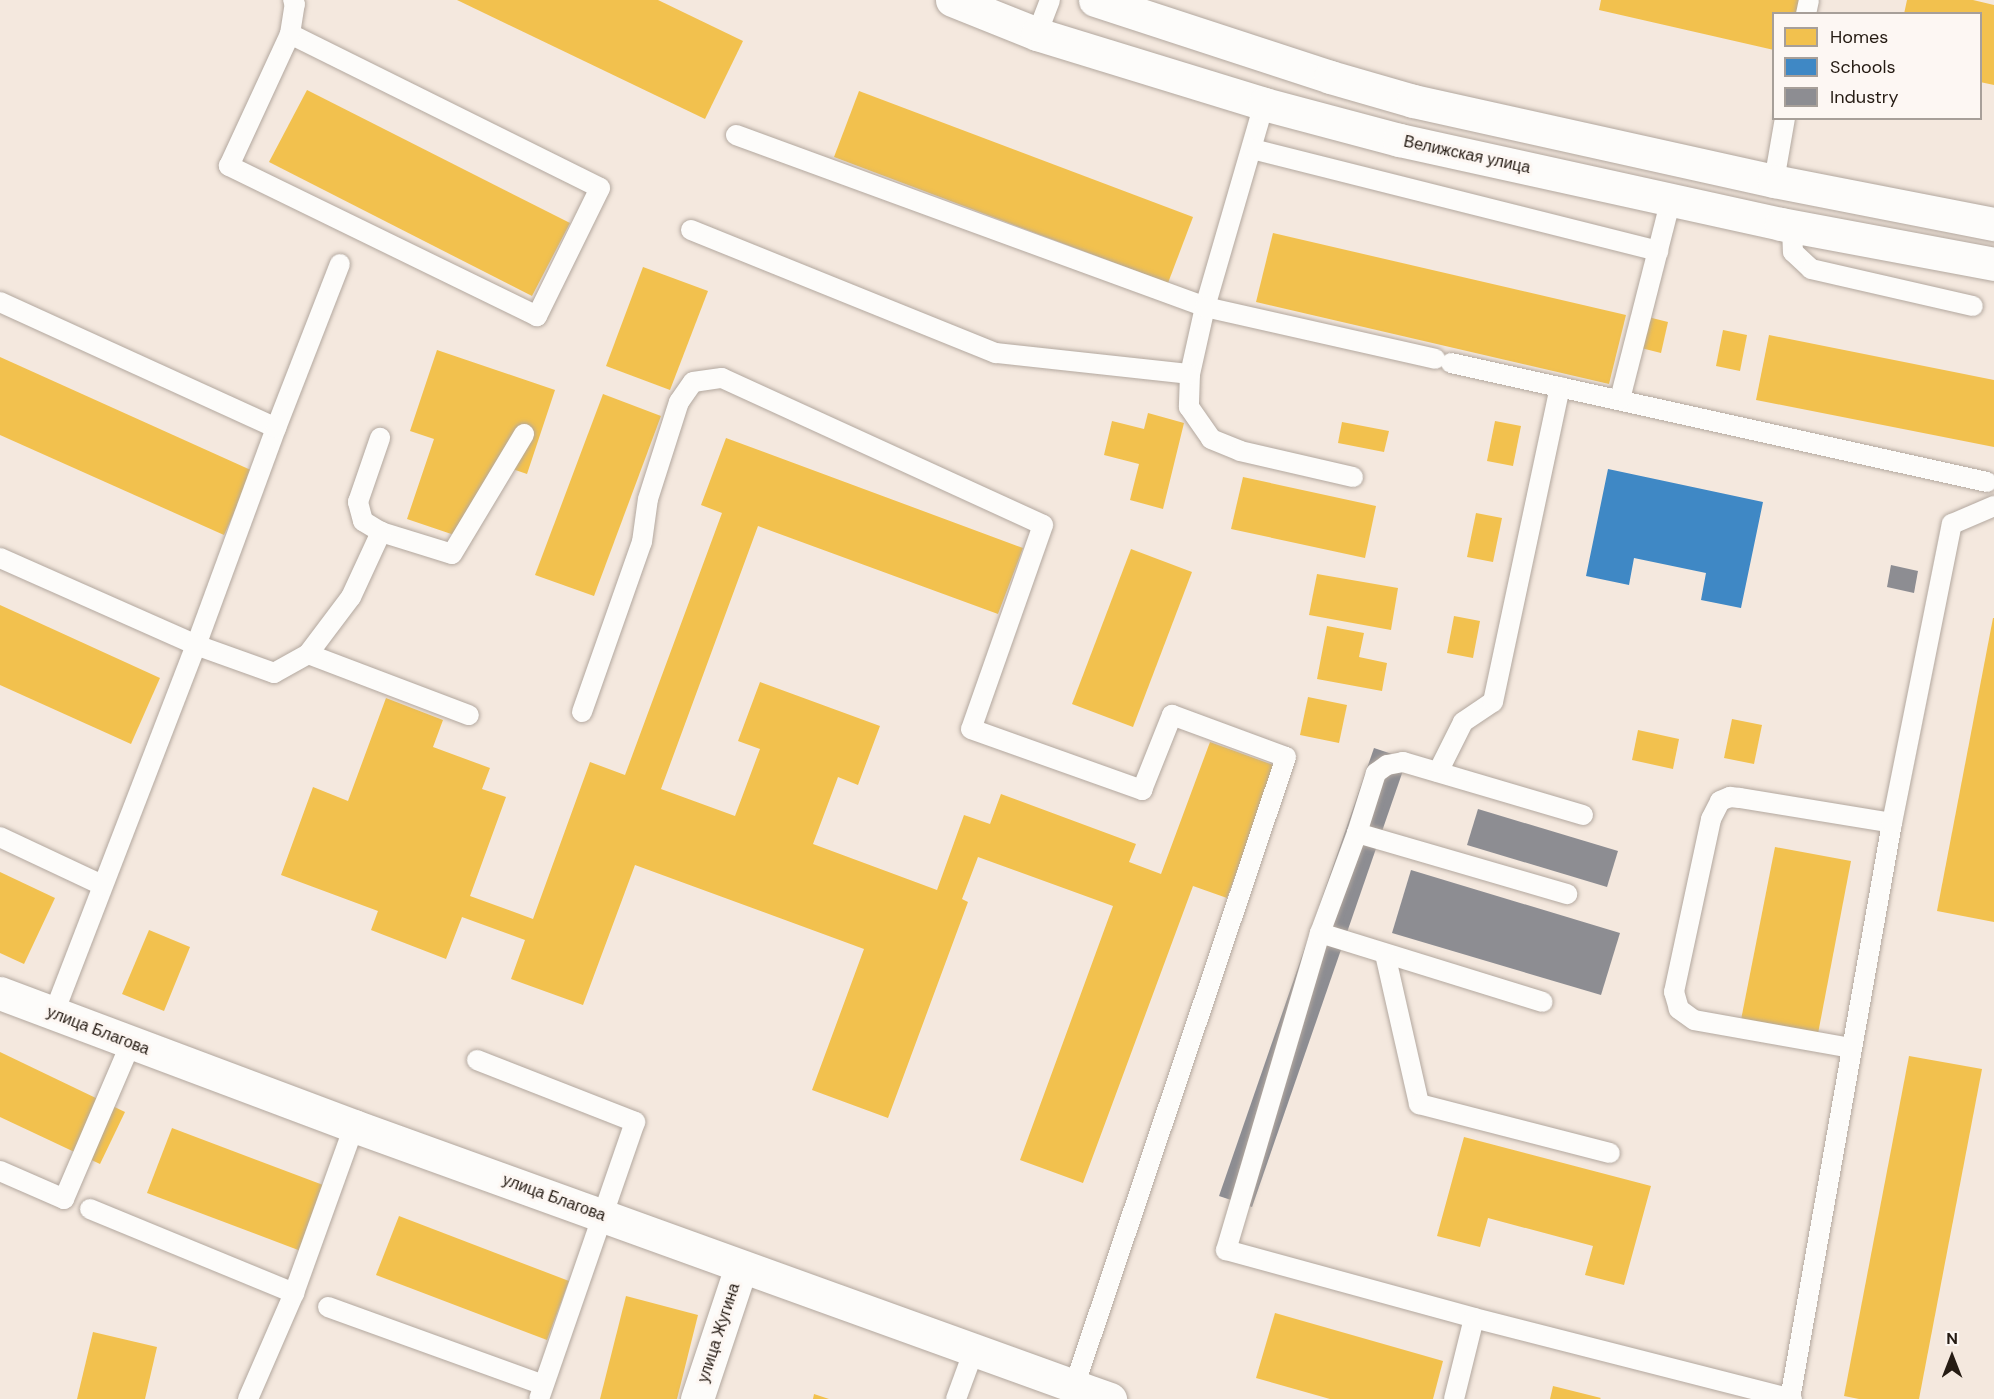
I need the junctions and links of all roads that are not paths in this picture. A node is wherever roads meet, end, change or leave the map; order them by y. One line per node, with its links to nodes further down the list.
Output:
1 (293, 0): 5 (lane)
2 (952, 0): 6 (main road, Велижская улица)
3 (1050, 0): 6 (lane)
4 (1095, 0): 11 (main road)
5 (290, 34): 5 (lane)
6 (1037, 34): 7 (main road, Велижская улица)
7 (1264, 104): 10 (lane); 12 (main road, Велижская улица)
8 (1785, 120): 11 (lane)
9 (736, 135): 21 (lane)
10 (1251, 149): 16 (lane); 21 (lane)
11 (1774, 181): 13 (main road)
12 (1671, 200): 14 (main road, Велижская улица); 16 (lane)
13 (1994, 224)
14 (1792, 226): 18 (main road, Велижская улица); 20 (lane)
15 (691, 230): 22 (lane)
16 (1658, 250): 24 (lane)
17 (340, 264): 25 (lane)
18 (1994, 264)
19 (0, 302): 25 (lane)
20 (1973, 306)
21 (1205, 307): 22 (lane); 23 (lane)
22 (1190, 374): 28 (lane)
23 (1560, 387): 24 (lane); 37 (lane)
24 (1620, 399): 29 (lane)
25 (276, 428): 33 (lane)
26 (524, 434): 31 (lane)
27 (380, 438): 31 (lane)
28 (1353, 477)
29 (1987, 482)
30 (1994, 506): 39 (lane)
31 (381, 532): 34 (lane)
32 (0, 558): 33 (lane)
33 (196, 645): 34 (lane); 42 (lane)
34 (308, 654): 36 (lane)
35 (582, 712): 62 (lane)
36 (469, 715)
37 (1438, 772): 38 (lane); 40 (lane)
38 (1583, 815)
39 (1892, 823): 50 (lane); 50 (lane)
40 (1358, 833): 43 (lane); 44 (lane)
41 (0, 837): 42 (lane)
42 (102, 885): 48 (lane)
43 (1568, 894)
44 (1320, 933): 45 (lane); 60 (lane)
45 (1385, 954): 47 (lane); 53 (lane)
46 (0, 993): 48 (main road, улица Благова)
47 (1543, 1002)
48 (53, 1015): 49 (main road, улица Благова)
49 (130, 1043): 52 (main road, улица Благова); 54 (lane)
50 (1851, 1048): 69 (lane)
51 (477, 1060): 56 (lane)
52 (354, 1126): 56 (main road, улица Благова); 58 (lane)
53 (1610, 1153)
54 (0, 1171)
55 (90, 1209): 58 (lane)
56 (601, 1215): 57 (main road, улица Благова); 63 (lane)
57 (741, 1267): 61 (main road, улица Благова); 65 (main road, улица Жугина)
58 (294, 1293): 64 (lane)
59 (328, 1307): 63 (lane)
60 (1474, 1318): 68 (lane); 69 (lane)
61 (974, 1350): 62 (main road, улица Благова); 66 (lane)
62 (1074, 1387): 67 (main road, улица Благова)
63 (541, 1392)
64 (248, 1399)
65 (697, 1399)
66 (956, 1399)
67 (1110, 1399)
68 (1454, 1399)
69 (1791, 1399)

